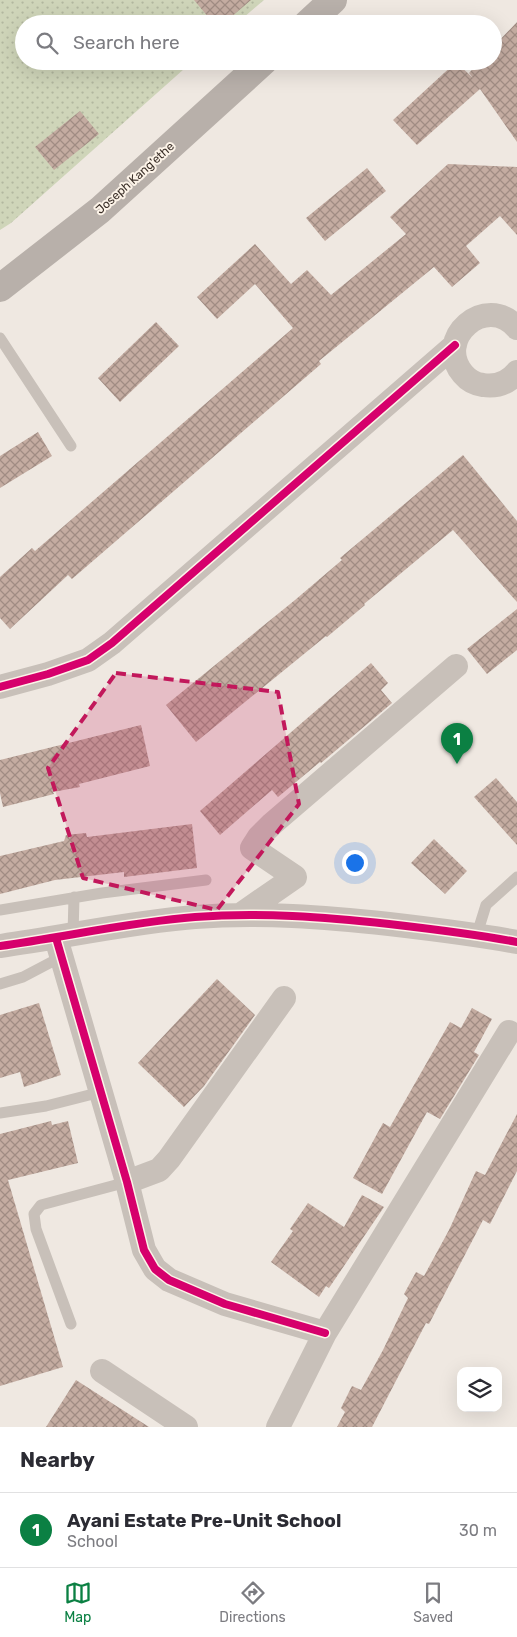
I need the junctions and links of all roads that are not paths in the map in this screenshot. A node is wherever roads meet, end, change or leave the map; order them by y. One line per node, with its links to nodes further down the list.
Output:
1 (333, 0): 2 (street)
2 (317, 15)
3 (254, 70): 4 (street, Joseph Kang'ethe)
4 (0, 288)
5 (517, 328): 7 (street)
6 (0, 338): 9 (lane)
7 (455, 345): 8 (street); 11 (street)
8 (517, 372)
9 (71, 446)
10 (456, 666): 16 (street)
11 (0, 687)
12 (517, 877): 17 (lane)
13 (206, 880): 14 (lane)
14 (74, 897): 15 (lane); 19 (lane)
15 (0, 910)
16 (240, 915): 17 (street); 19 (street)
17 (477, 934): 18 (street)
18 (517, 942)
19 (63, 943): 20 (street); 21 (lane); 24 (street)
20 (0, 946)
21 (0, 984)
22 (284, 998): 26 (street)
23 (509, 1032): 28 (street)
24 (101, 1092): 25 (lane); 26 (street)
25 (0, 1113)
26 (126, 1182): 27 (lane); 28 (street)
27 (71, 1324)
28 (325, 1333): 31 (street)
29 (102, 1371): 30 (street)
30 (186, 1427)
31 (278, 1427)

